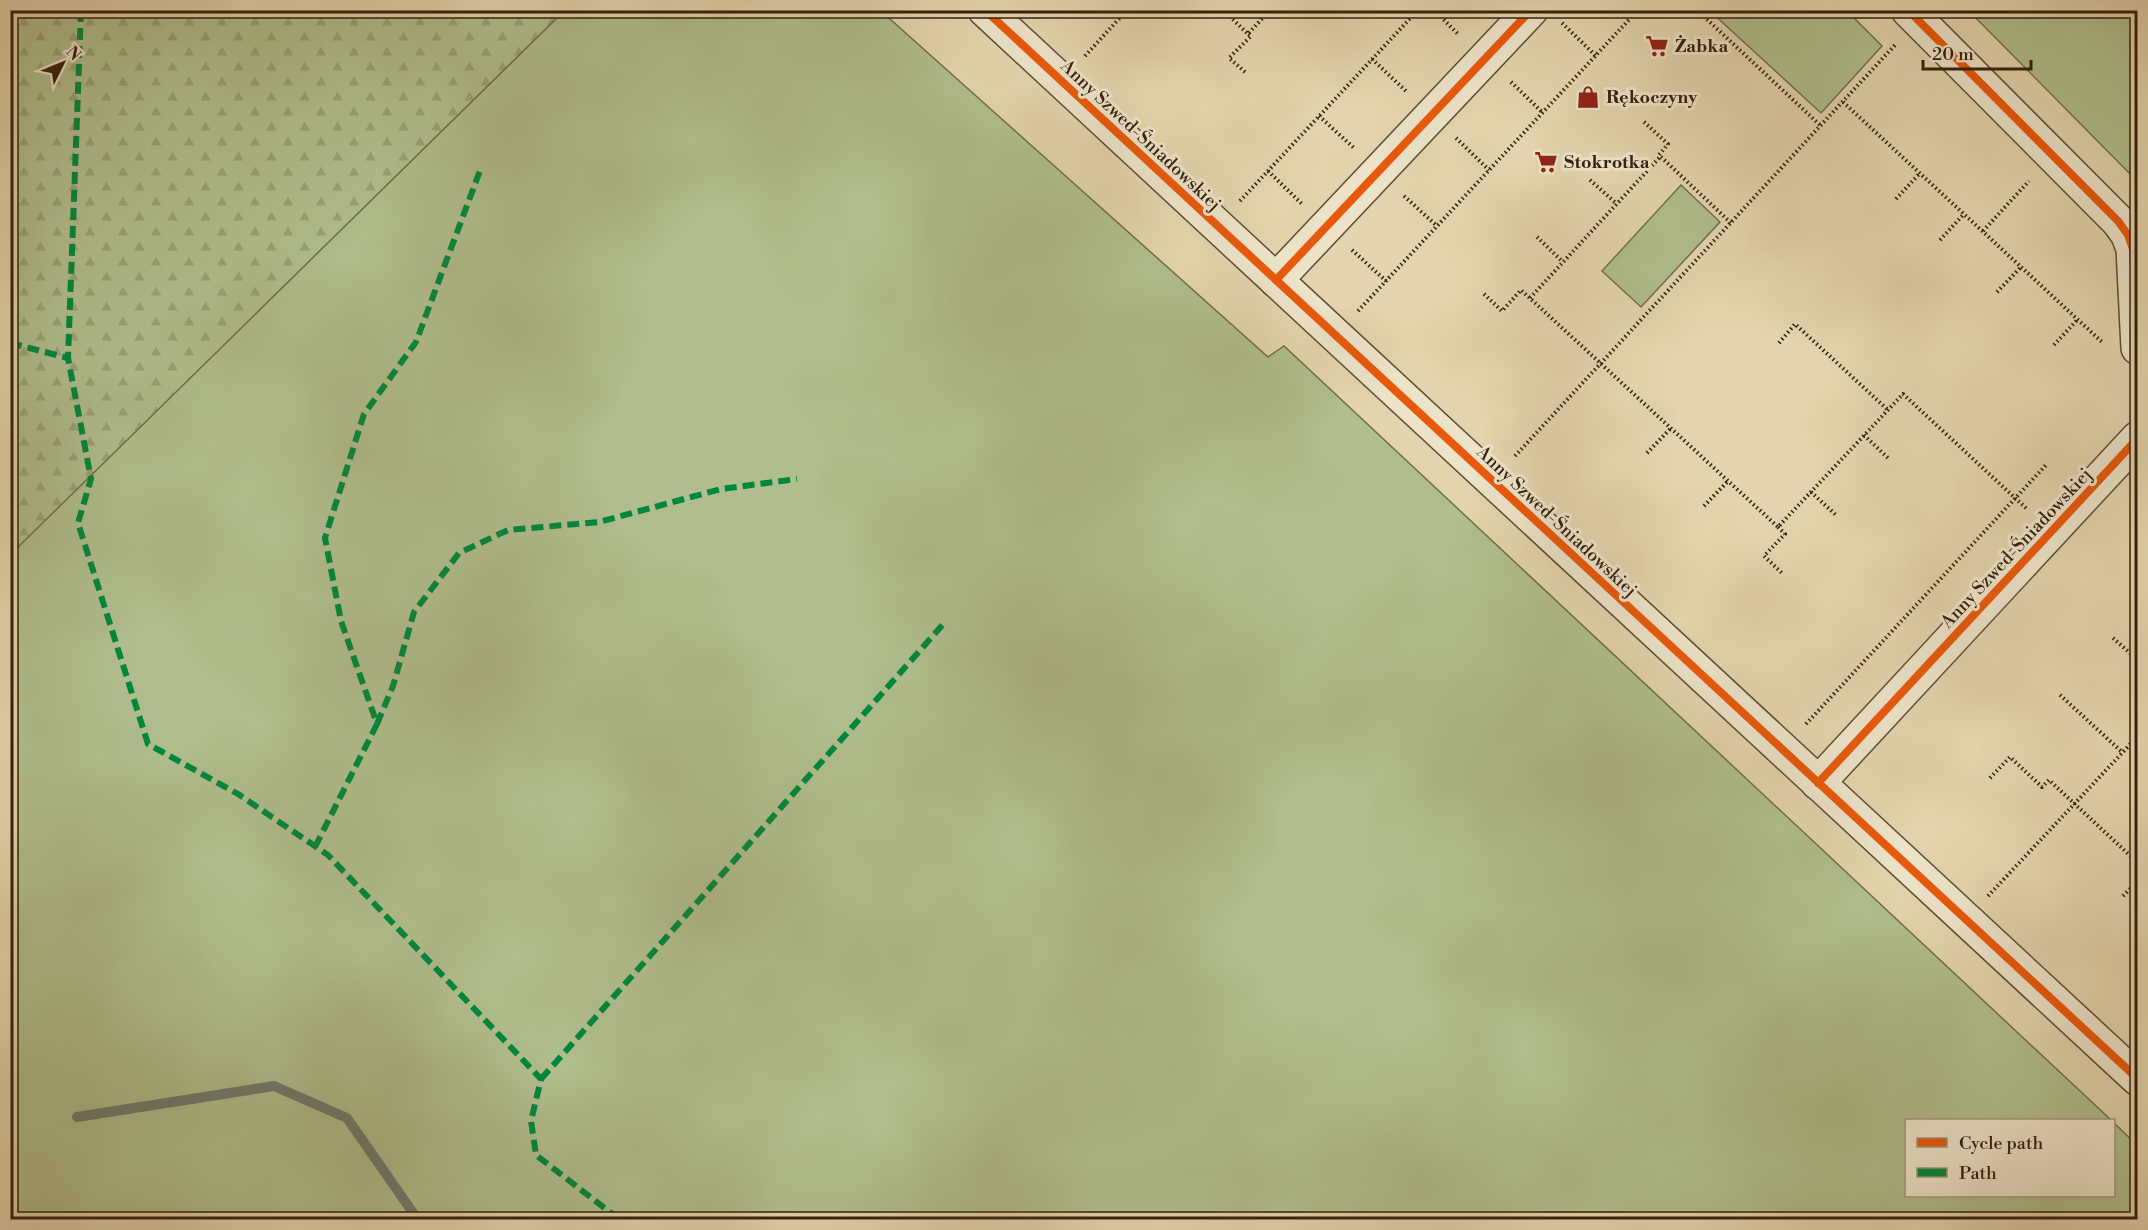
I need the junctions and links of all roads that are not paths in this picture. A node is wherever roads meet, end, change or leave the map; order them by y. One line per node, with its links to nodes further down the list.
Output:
1 (985, 10): 4 (street, Anny Szwed-Śniadowskiej)
2 (1543, 14): 4 (street)
3 (1913, 16): 5 (street)
4 (1276, 280): 7 (street, Anny Szwed-Śniadowskiej)
5 (2122, 347)
6 (2138, 438): 7 (street, Anny Szwed-Śniadowskiej)
7 (1818, 783): 8 (street, Anny Szwed-Śniadowskiej)
8 (2138, 1079)

